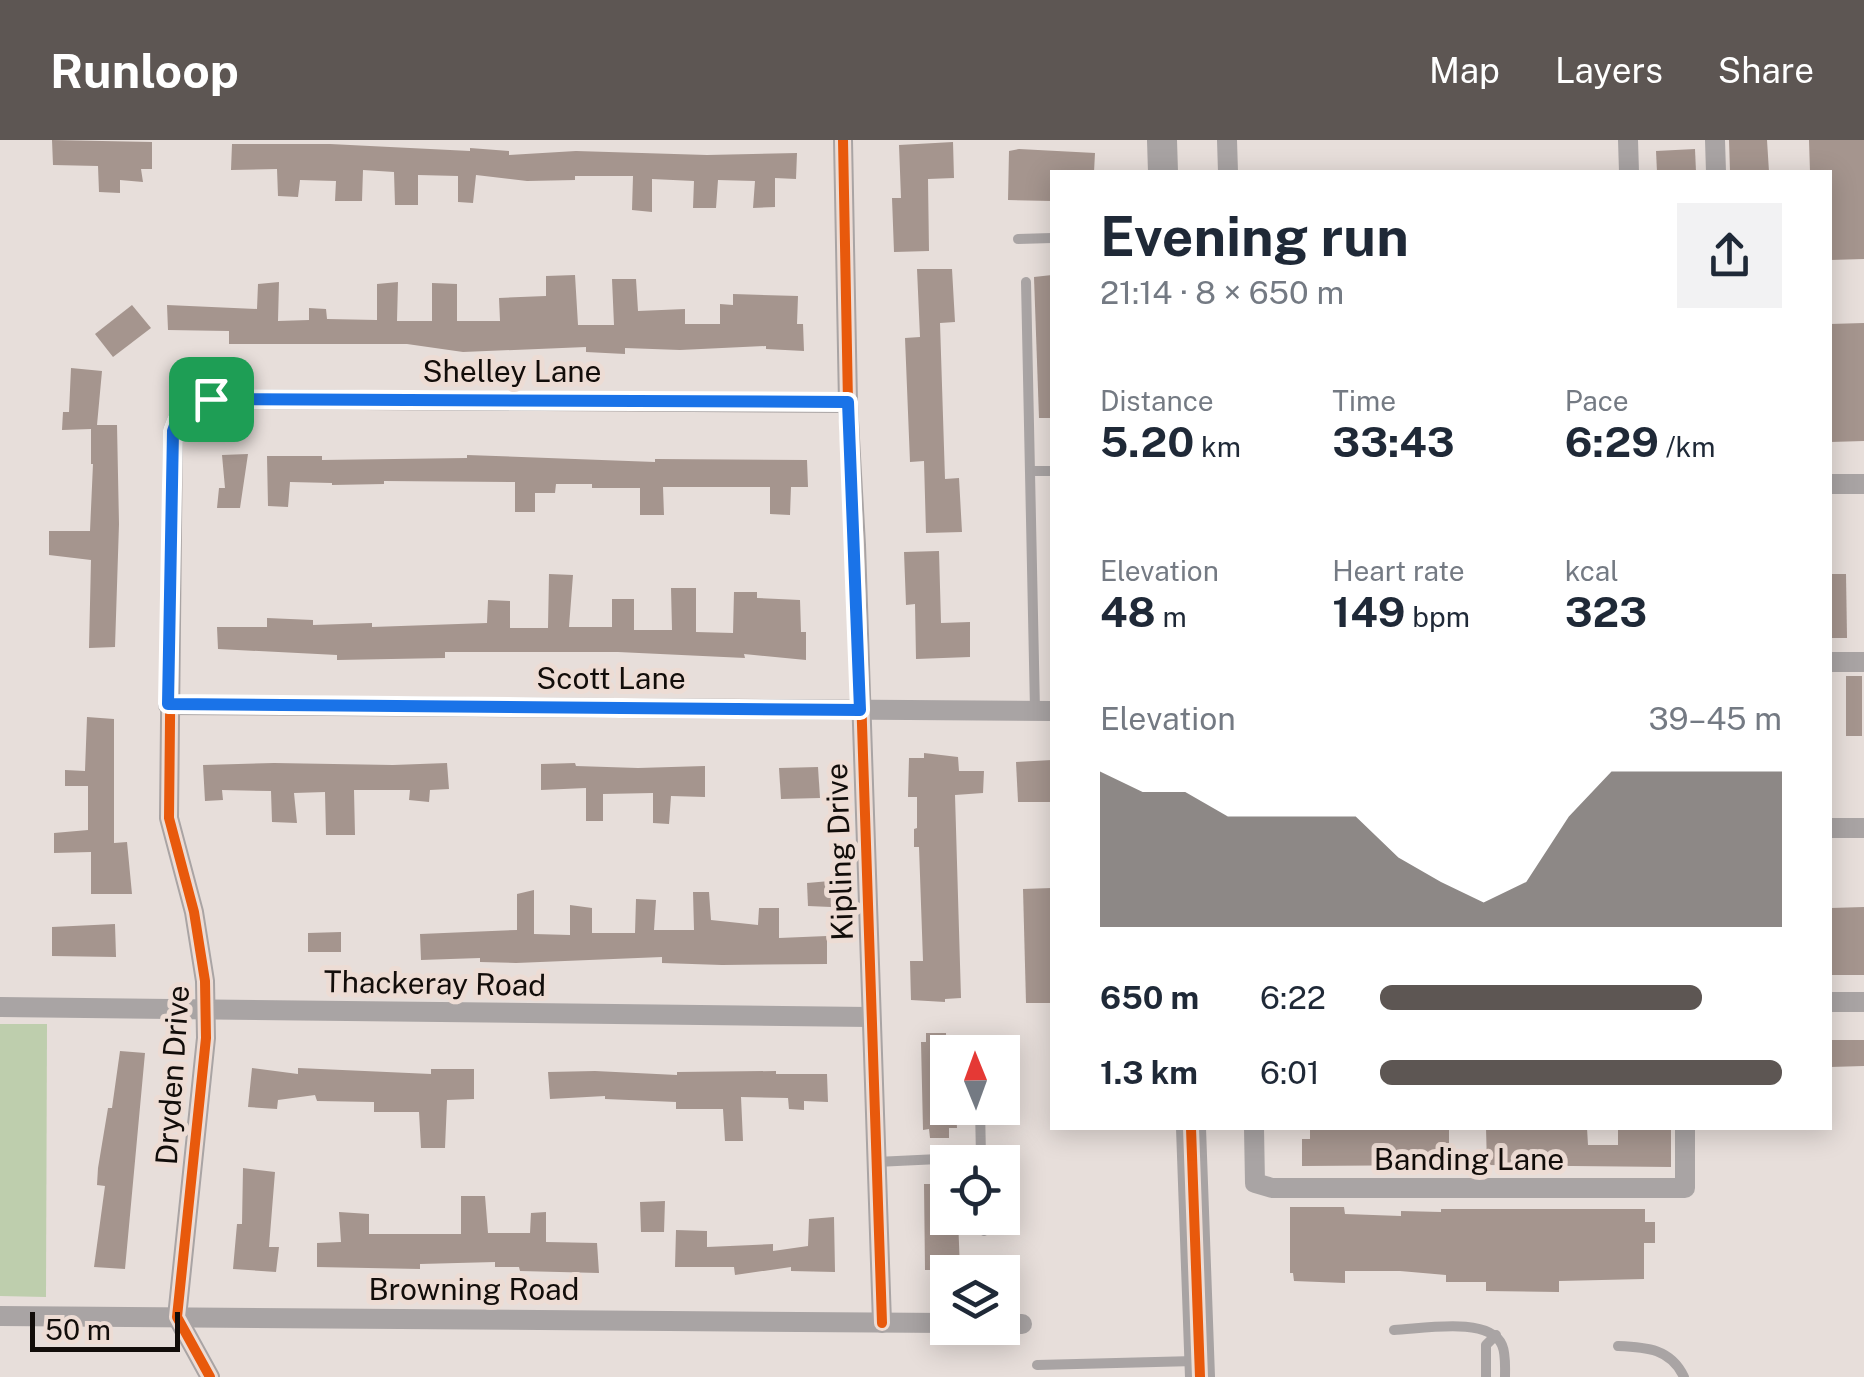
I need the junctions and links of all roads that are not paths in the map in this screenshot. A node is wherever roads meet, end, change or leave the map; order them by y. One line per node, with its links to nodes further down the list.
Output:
1 (843, 140): 13 (street, Kipling Drive)
2 (1162, 140): 6 (main road)
3 (1227, 140): 7 (street)
4 (1628, 140): 8 (street)
5 (1715, 140): 9 (street)
6 (1163, 170)
7 (1228, 170)
8 (1629, 170)
9 (1716, 170)
10 (1050, 238): 11 (lane)
11 (1018, 239)
12 (1026, 282): 15 (lane)
13 (848, 402): 14 (street, Shelley Lane); 22 (street, Kipling Drive)
14 (179, 412): 21 (street, Dryden Drive)
15 (1031, 471): 16 (lane); 23 (lane)
16 (1050, 471)
17 (1832, 484): 18 (street)
18 (1864, 484)
19 (1832, 662): 20 (street)
20 (1864, 662)
21 (168, 704): 22 (street, Scott Lane); 29 (street, Dryden Drive)
22 (860, 710): 23 (street, Scott Lane); 30 (street, Kipling Drive)
23 (1044, 711)
24 (1832, 828): 25 (street)
25 (1864, 828)
26 (1832, 1002): 27 (street)
27 (1864, 1002)
28 (0, 1007): 29 (street, Thackeray Road)
29 (206, 1009): 30 (street, Thackeray Road); 37 (street, Dryden Drive)
30 (870, 1017): 35 (street, Kipling Drive)
31 (1191, 1130): 44 (main road)
32 (1254, 1130): 33 (street, Banding Lane)
33 (1685, 1130)
34 (930, 1161): 35 (lane)
35 (875, 1162): 38 (street, Kipling Drive)
36 (0, 1316): 37 (street, Browning Road)
37 (177, 1317): 38 (street, Browning Road); 45 (street)
38 (882, 1323): 39 (street, Browning Road)
39 (930, 1324)
40 (1394, 1330): 41 (lane)
41 (1496, 1335): 46 (lane); 47 (lane)
42 (1618, 1346): 48 (lane)
43 (1036, 1365): 44 (lane)
44 (1200, 1369)
45 (210, 1377)
46 (1486, 1377)
47 (1505, 1377)
48 (1684, 1377)

